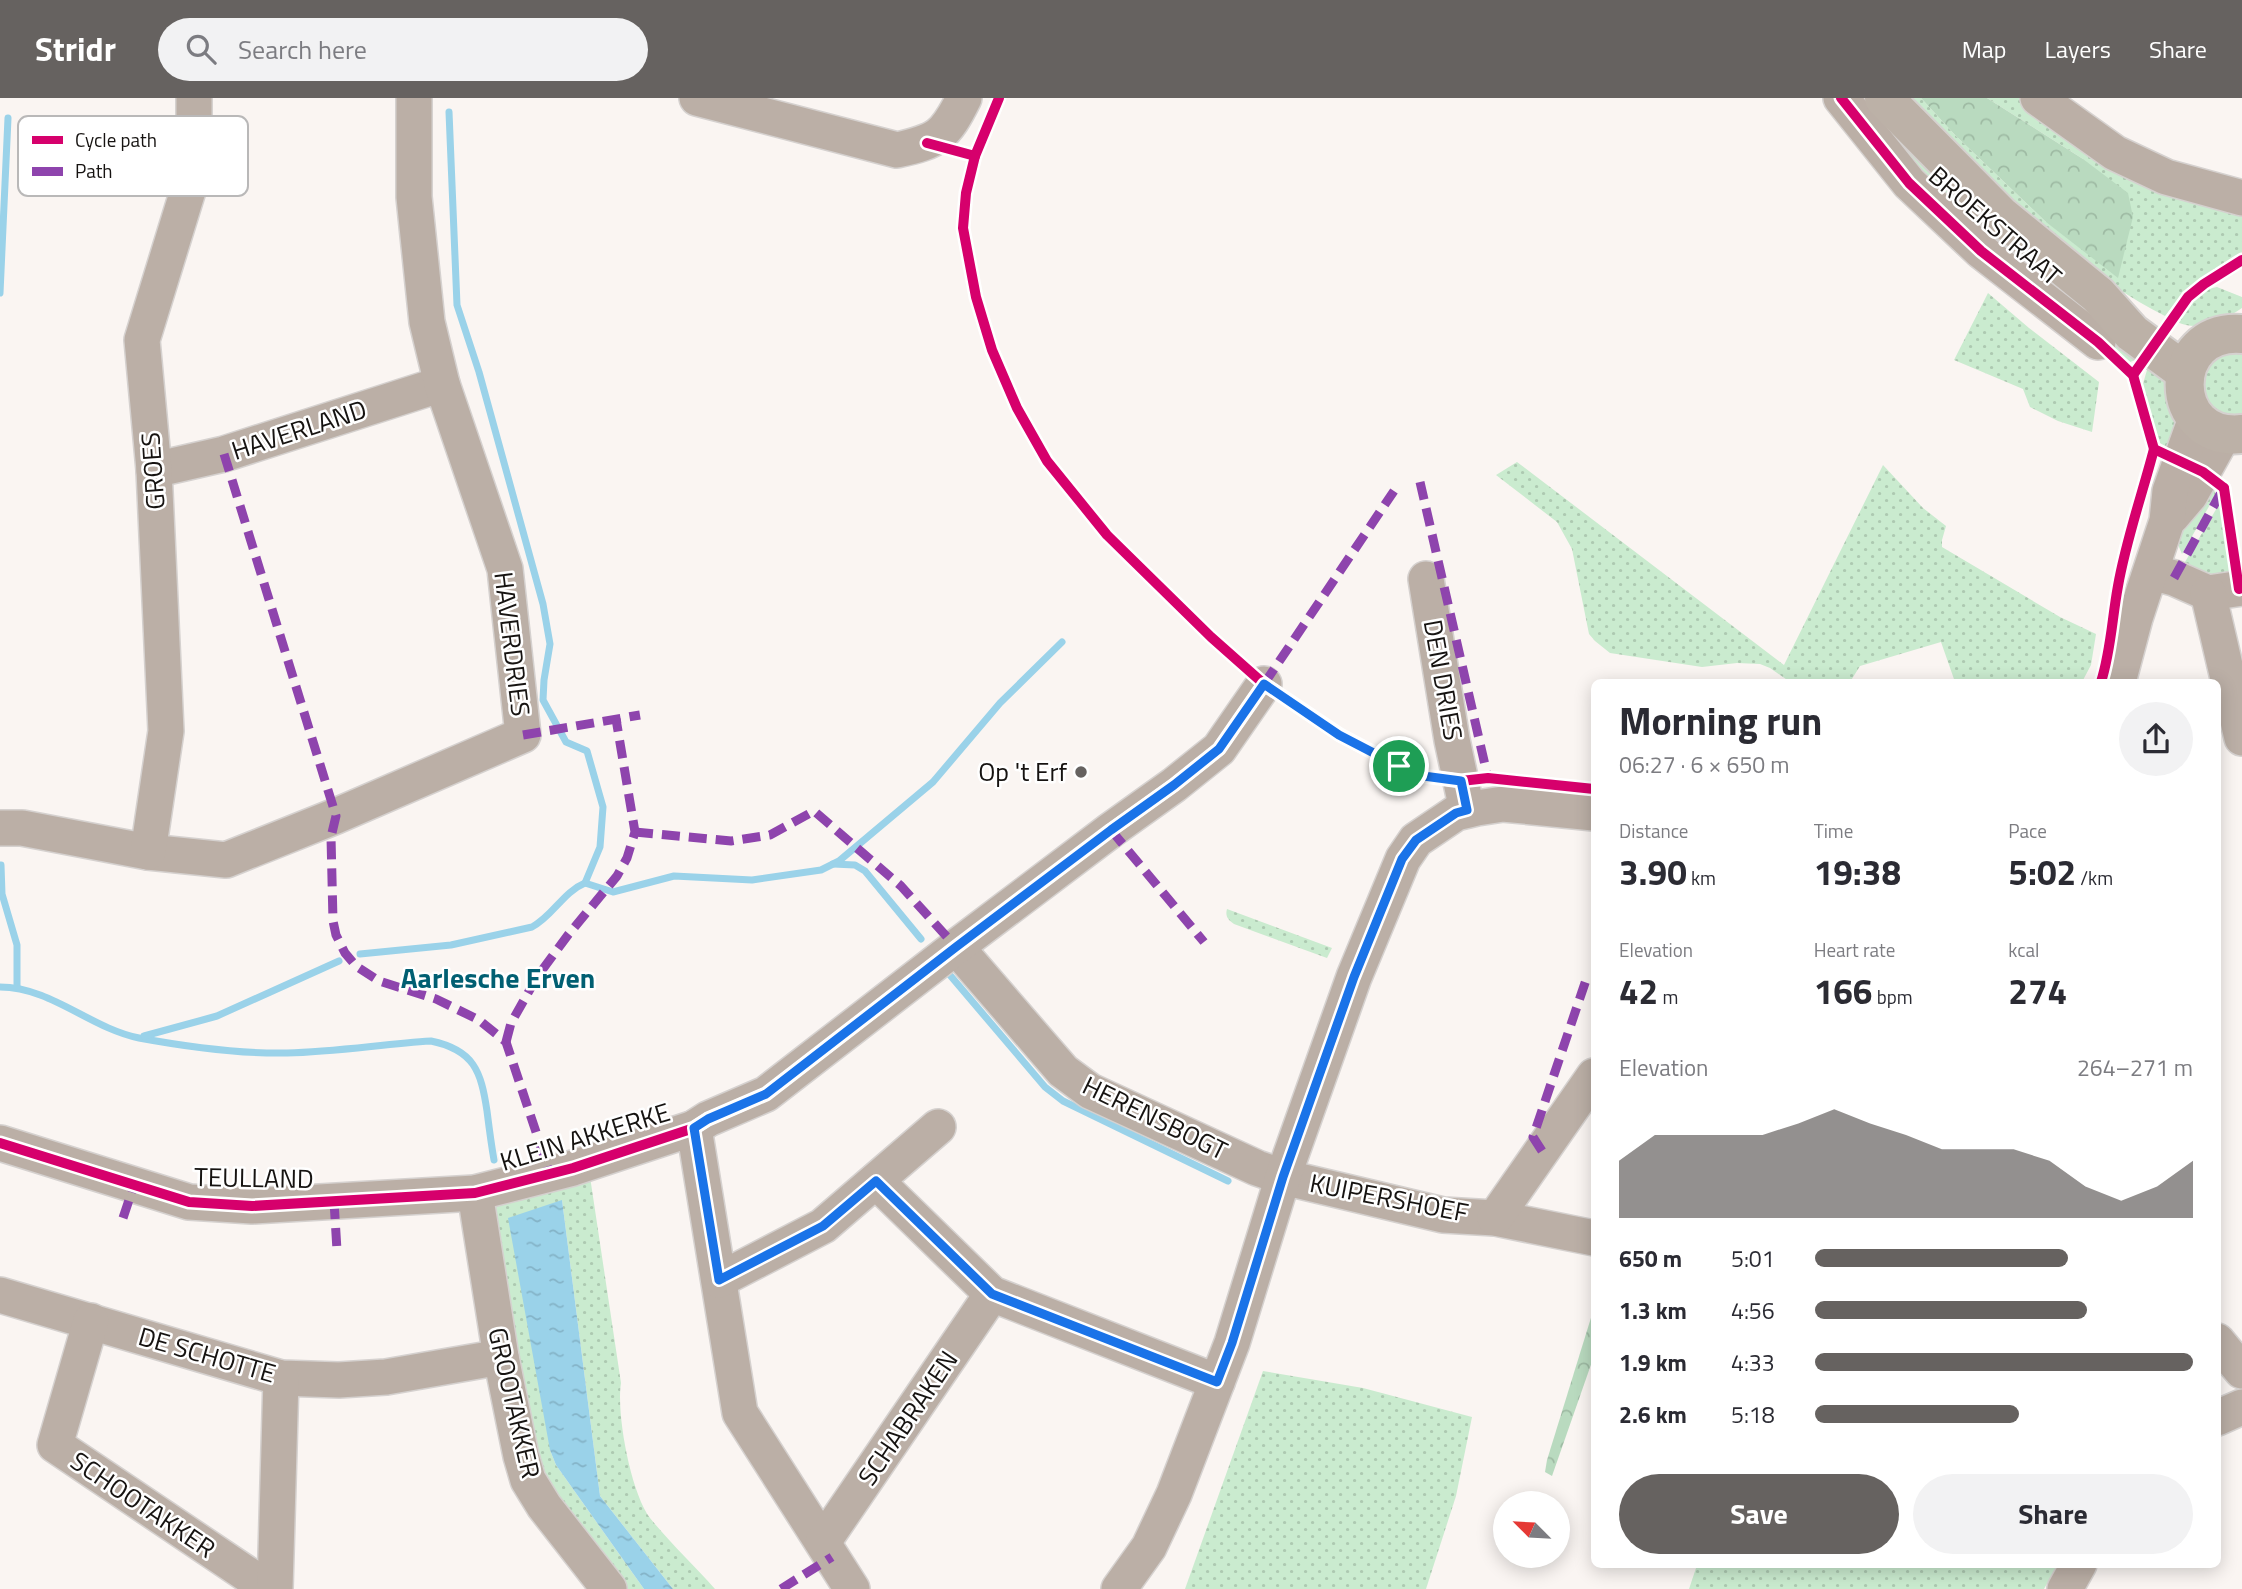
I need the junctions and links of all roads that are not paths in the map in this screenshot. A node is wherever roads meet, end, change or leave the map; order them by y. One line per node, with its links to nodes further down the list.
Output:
1 (194, 98): 8 (street, GROES)
2 (414, 98): 14 (street, HAVERDRIES)
3 (697, 98): 4 (street)
4 (964, 98)
5 (1841, 98): 12 (street, BROEKSTRAAT)
6 (1884, 98): 13 (main road)
7 (2038, 98): 10 (street)
8 (194, 116)
9 (186, 196): 16 (street, GROES)
10 (2242, 198)
11 (2241, 333): 13 (main road)
12 (2098, 342)
13 (2192, 359): 15 (main road)
14 (442, 384): 16 (street, HAVERLAND); 27 (street, HAVERDRIES)
15 (2220, 428): 17 (street)
16 (154, 470): 27 (street, GROES)
17 (2151, 572): 20 (street); 21 (street)
18 (1426, 579): 24 (street, DEN DRIES)
19 (2242, 588): 20 (street)
20 (2208, 593): 23 (street)
21 (2119, 679)
22 (1264, 684): 28 (street, KLEIN AKKERKE)
23 (2242, 738)
24 (1467, 810): 25 (street); 33 (street)
25 (1591, 813)
26 (0, 828): 27 (street, HAVERDRIES)
27 (148, 852)
28 (956, 947): 31 (street, KLEIN AKKERKE); 33 (street, HERENSBOGT)
29 (1591, 1080): 36 (street)
30 (938, 1127): 34 (street)
31 (694, 1128): 35 (street, KLEIN AKKERKE); 38 (street, KLEIN AKKERKE)
32 (0, 1143): 35 (street, TEULLAND)
33 (1283, 1177): 36 (street, KUIPERSHOEF); 46 (street)
34 (876, 1181): 38 (street); 39 (street)
35 (475, 1193): 43 (street, GROOTAKKER)
36 (1495, 1218): 37 (street, KUIPERSHOEF)
37 (1591, 1237)
38 (719, 1280): 49 (street, KLEIN AKKERKE)
39 (992, 1294): 46 (street); 49 (street, SCHABRAKEN)
40 (0, 1295): 41 (street, DE SCHOTTE)
41 (91, 1321): 45 (street, DE SCHOTTE); 51 (street, SCHOOTAKKER)
42 (2221, 1346): 44 (street)
43 (501, 1357): 45 (street, DE SCHOTTE); 53 (street, GROOTAKKER)
44 (2242, 1371)
45 (281, 1378): 52 (street)
46 (1217, 1382): 55 (street)
47 (2242, 1407): 48 (street)
48 (2221, 1416)
49 (823, 1542): 54 (street, KLEIN AKKERKE)
50 (2077, 1568): 56 (street)
51 (269, 1589)
52 (275, 1589)
53 (609, 1589)
54 (852, 1589)
55 (1119, 1589)
56 (2065, 1589)

